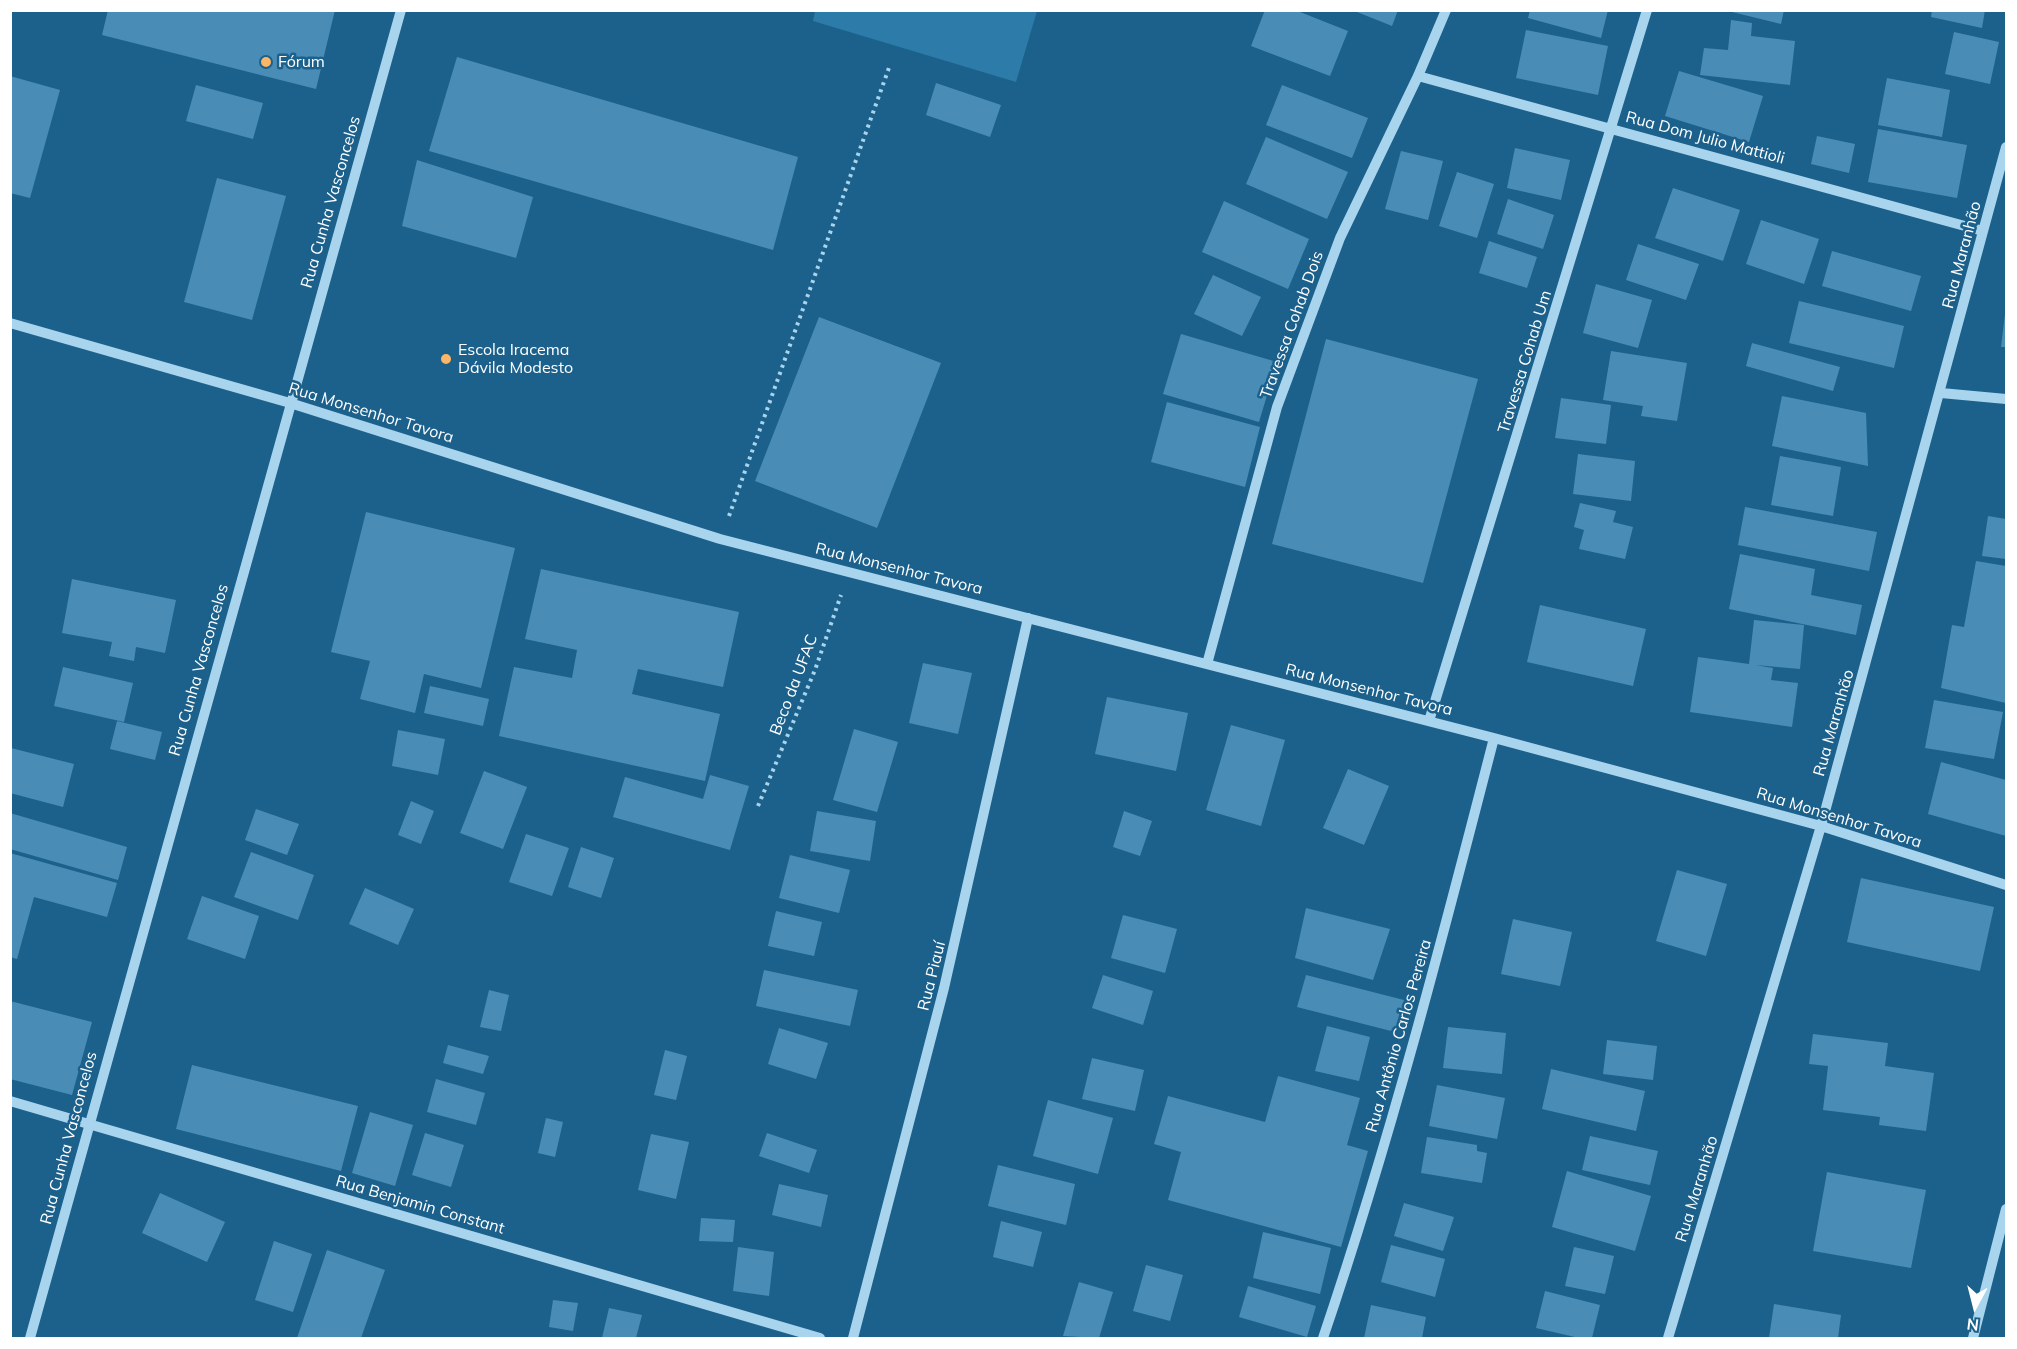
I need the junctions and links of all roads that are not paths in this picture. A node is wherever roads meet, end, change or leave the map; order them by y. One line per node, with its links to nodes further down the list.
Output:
1 (401, 10): 11 (street, Rua Cunha Vasconcelos)
2 (1446, 10): 4 (street, Travessa Cohab Dois)
3 (1647, 10): 5 (street, Travessa Cohab Um)
4 (1418, 76): 5 (street, Rua Dom Julio Mattioli); 13 (street, Travessa Cohab Dois)
5 (1613, 128): 7 (street, Rua Dom Julio Mattioli); 14 (street, Travessa Cohab Um)
6 (2007, 147): 7 (street, Rua Maranhão)
7 (1983, 231): 9 (street, Rua Maranhão)
8 (10, 323): 11 (street, Rua Monsenhor Tavora)
9 (1941, 393): 10 (street); 16 (street, Rua Maranhão)
10 (2007, 399)
11 (290, 403): 12 (street, Rua Monsenhor Tavora); 19 (street, Rua Cunha Vasconcelos)
12 (1028, 618): 13 (street, Rua Monsenhor Tavora); 23 (street, Rua Piauí)
13 (1207, 664): 14 (street, Rua Monsenhor Tavora)
14 (1429, 721): 15 (street, Rua Monsenhor Tavora)
15 (1494, 738): 16 (street, Rua Monsenhor Tavora); 24 (street, Rua Antônio Carlos Pereira)
16 (1821, 826): 17 (street, Rua Monsenhor Tavora); 25 (street, Rua Maranhão)
17 (2007, 885)
18 (10, 1101): 19 (street, Rua Benjamin Constant)
19 (88, 1122): 21 (street, Rua Cunha Vasconcelos); 22 (street, Rua Benjamin Constant)
20 (2007, 1209): 26 (street)
21 (30, 1338)
22 (820, 1338)
23 (853, 1338)
24 (1323, 1338)
25 (1668, 1338)
26 (1973, 1338)

